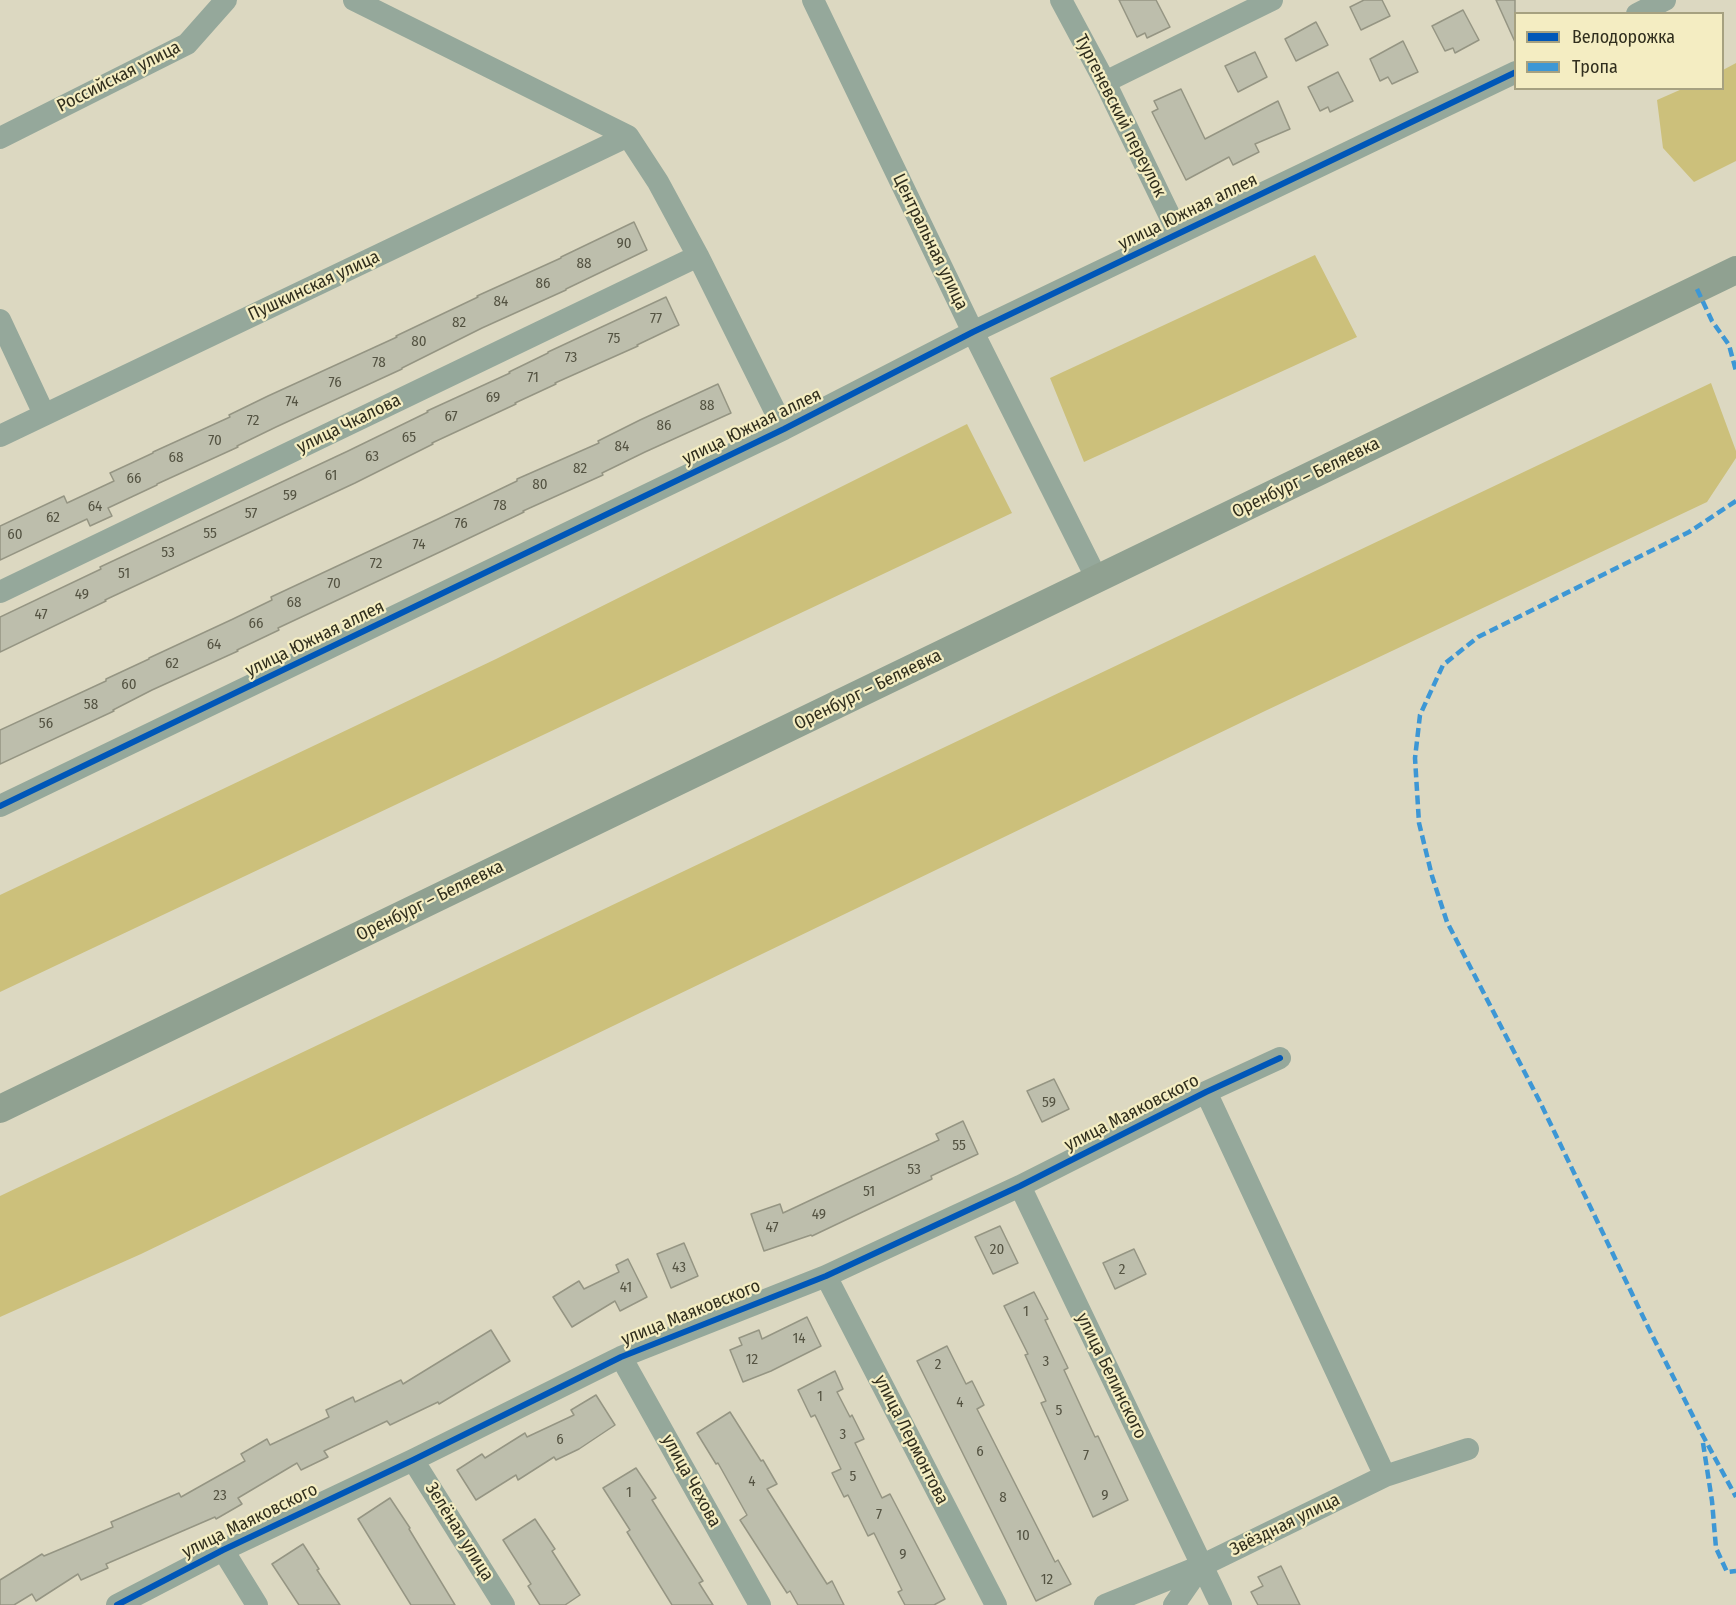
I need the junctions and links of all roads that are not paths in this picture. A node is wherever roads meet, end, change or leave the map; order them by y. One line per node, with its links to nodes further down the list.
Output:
1 (226, 0): 11 (street, Российская улица)
2 (354, 0): 10 (street)
3 (813, 0): 16 (street, Центральная улица)
4 (1061, 0): 9 (street, Тургеневский переулок)
5 (1272, 0): 9 (street)
6 (1665, 0): 7 (street)
7 (1641, 12)
8 (1514, 72): 12 (street, улица Южная аллея)
9 (1105, 82): 12 (street, Тургеневский переулок)
10 (628, 136): 13 (street); 17 (street, Пушкинская улица)
11 (0, 138)
12 (1178, 233): 16 (street, улица Южная аллея)
13 (698, 256): 18 (street); 21 (street, улица Чкалова)
14 (1736, 270): 20 (main road, Оренбург – Беляевка)
15 (0, 320): 17 (street)
16 (973, 332): 18 (street, улица Южная аллея); 20 (street, Центральная улица)
17 (44, 414): 19 (street, Пушкинская улица)
18 (784, 429): 22 (street, улица Южная аллея)
19 (0, 436)
20 (1097, 579): 25 (main road, Оренбург – Беляевка)
21 (0, 592)
22 (0, 807)
23 (1280, 1058): 24 (street, улица Маяковского)
24 (1206, 1092): 26 (street, улица Маяковского); 31 (street)
25 (0, 1109)
26 (1020, 1186): 27 (street, улица Маяковского); 33 (street, улица Белинского)
27 (826, 1276): 28 (street, улица Маяковского); 38 (street, улица Лермонтова)
28 (621, 1357): 30 (street, улица Маяковского); 37 (street, улица Чехова)
29 (1468, 1449): 31 (street, Звёздная улица)
30 (413, 1460): 32 (street, улица Маяковского); 36 (street, Зелёная улица)
31 (1385, 1476): 33 (street, Звёздная улица)
32 (223, 1550): 34 (street, улица Маяковского); 35 (street)
33 (1202, 1566): 39 (street, Звёздная улица); 40 (street); 41 (street, улица Белинского)
34 (117, 1605)
35 (257, 1605)
36 (504, 1605)
37 (760, 1605)
38 (996, 1605)
39 (1105, 1605)
40 (1174, 1605)
41 (1221, 1605)

